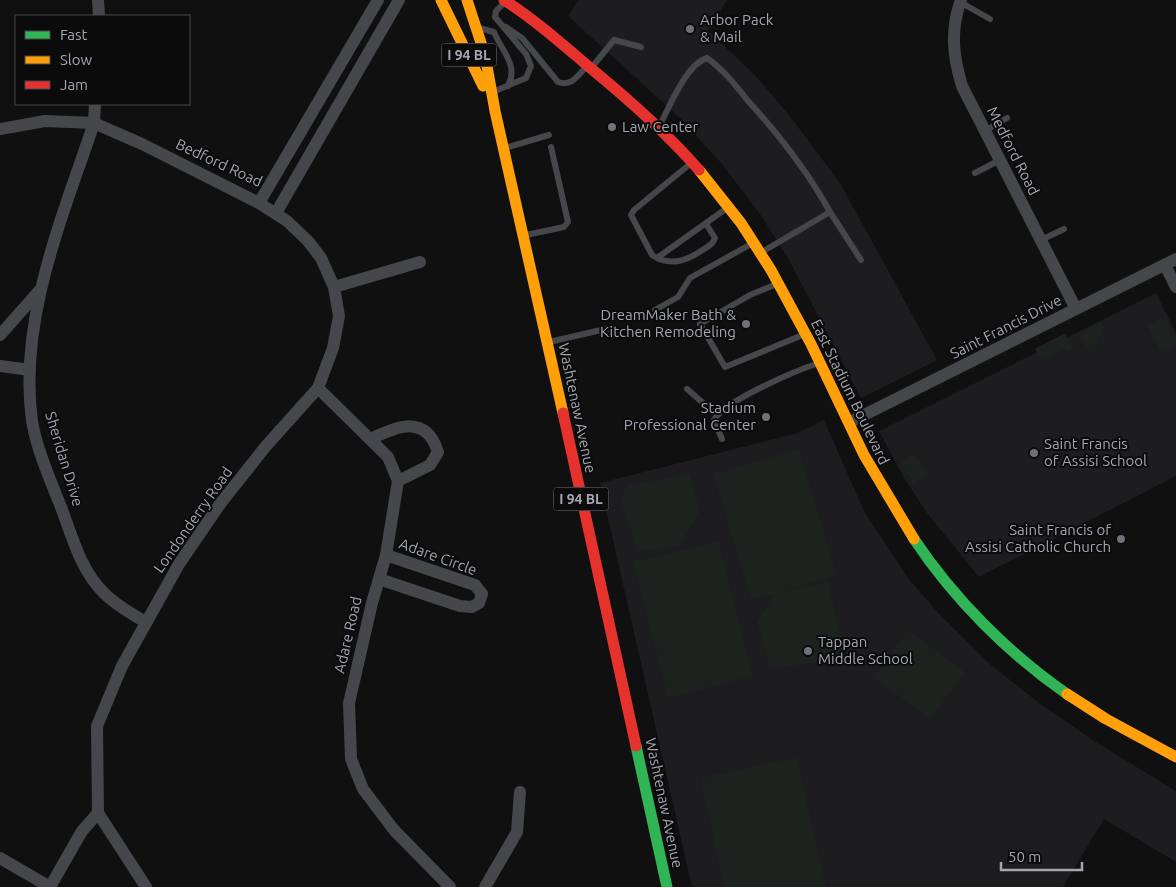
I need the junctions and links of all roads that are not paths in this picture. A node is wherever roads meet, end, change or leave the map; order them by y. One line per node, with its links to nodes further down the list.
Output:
1 (98, 0): 8 (street)
2 (378, 0): 14 (street, Bedford Road)
3 (400, 0): 16 (street)
4 (441, 0): 21 (main road, Washtenaw Avenue / I 94 BL)
5 (467, 0): 11 (main road, Washtenaw Avenue / I 94 BL)
6 (508, 0): 10 (lane); 17 (main road, East Stadium Boulevard)
7 (961, 1): 9 (lane); 26 (street, Medford Road)
8 (98, 15)
9 (990, 19)
10 (498, 22): 13 (lane); 15 (lane)
11 (478, 28): 18 (lane); 19 (main road, Washtenaw Avenue / I 94 BL)
12 (641, 47): 17 (lane)
13 (523, 50): 15 (lane); 18 (lane)
14 (346, 54): 16 (street); 33 (street, Bedford Road)
15 (537, 58): 17 (lane)
16 (363, 64): 36 (street)
17 (589, 66): 24 (main road, East Stadium Boulevard)
18 (508, 86): 19 (lane)
19 (493, 92): 21 (main road, Washtenaw Avenue / I 94 BL)
20 (95, 105): 23 (street, Sheridan Drive)
21 (495, 111): 29 (main road, Washtenaw Avenue / I 94 BL)
22 (1007, 118): 26 (lane)
23 (94, 123): 25 (street, Bedford Road); 33 (street, Bedford Road); 50 (street, Sheridan Drive)
24 (659, 127): 31 (main road, East Stadium Boulevard); 35 (lane)
25 (0, 129)
26 (985, 131): 30 (street, Medford Road)
27 (549, 135): 29 (lane)
28 (551, 147): 39 (lane)
29 (504, 149): 39 (main road, Washtenaw Avenue / I 94 BL)
30 (1000, 160): 32 (lane); 40 (street, Medford Road)
31 (693, 162): 34 (main road, East Stadium Boulevard); 43 (lane)
32 (975, 172)
33 (259, 203): 36 (street, Londonderry Road)
34 (729, 207): 37 (lane); 41 (main road, East Stadium Boulevard)
35 (830, 212): 42 (lane); 44 (lane)
36 (276, 213): 48 (street, Londonderry Road)
37 (706, 224): 43 (lane); 43 (lane)
38 (1064, 229): 40 (lane)
39 (524, 235): 56 (main road, Washtenaw Avenue / I 94 BL)
40 (1041, 240): 51 (street, Medford Road)
41 (754, 242): 42 (main road, East Stadium Boulevard); 52 (lane)
42 (761, 252): 47 (main road, East Stadium Boulevard)
43 (657, 258)
44 (861, 260)
45 (420, 262): 48 (street)
46 (1171, 262): 49 (street); 51 (street, Saint Francis Drive)
47 (778, 283): 54 (main road, East Stadium Boulevard); 54 (lane)
48 (334, 287): 60 (street, Londonderry Road)
49 (1176, 287)
50 (41, 288): 55 (street); 59 (street, Sheridan Drive)
51 (1076, 309): 63 (street, Saint Francis Drive)
52 (655, 310)
53 (610, 328): 56 (lane)
54 (805, 333): 57 (main road, East Stadium Boulevard)
55 (0, 335)
56 (548, 342): 78 (main road, Washtenaw Avenue / I 94 BL)
57 (820, 363): 62 (lane); 63 (main road, East Stadium Boulevard)
58 (0, 366): 59 (street)
59 (30, 370): 69 (street, Sheridan Drive)
60 (318, 388): 64 (street); 69 (street, Londonderry Road)
61 (687, 389): 62 (lane)
62 (717, 415): 65 (lane)
63 (850, 422): 70 (main road, East Stadium Boulevard)
64 (370, 439): 66 (street); 66 (street)
65 (722, 439)
66 (398, 481): 67 (street, Adare Road)
67 (386, 555): 68 (street, Adare Road); 68 (street, Adare Circle)
68 (379, 579): 76 (street, Adare Road)
69 (146, 622): 72 (street, Londonderry Road)
70 (1176, 757)
71 (520, 792): 77 (street)
72 (98, 813): 74 (street); 75 (street)
73 (0, 858): 74 (street)
74 (50, 887)
75 (146, 887)
76 (450, 887)
77 (485, 887)
78 (667, 887)

